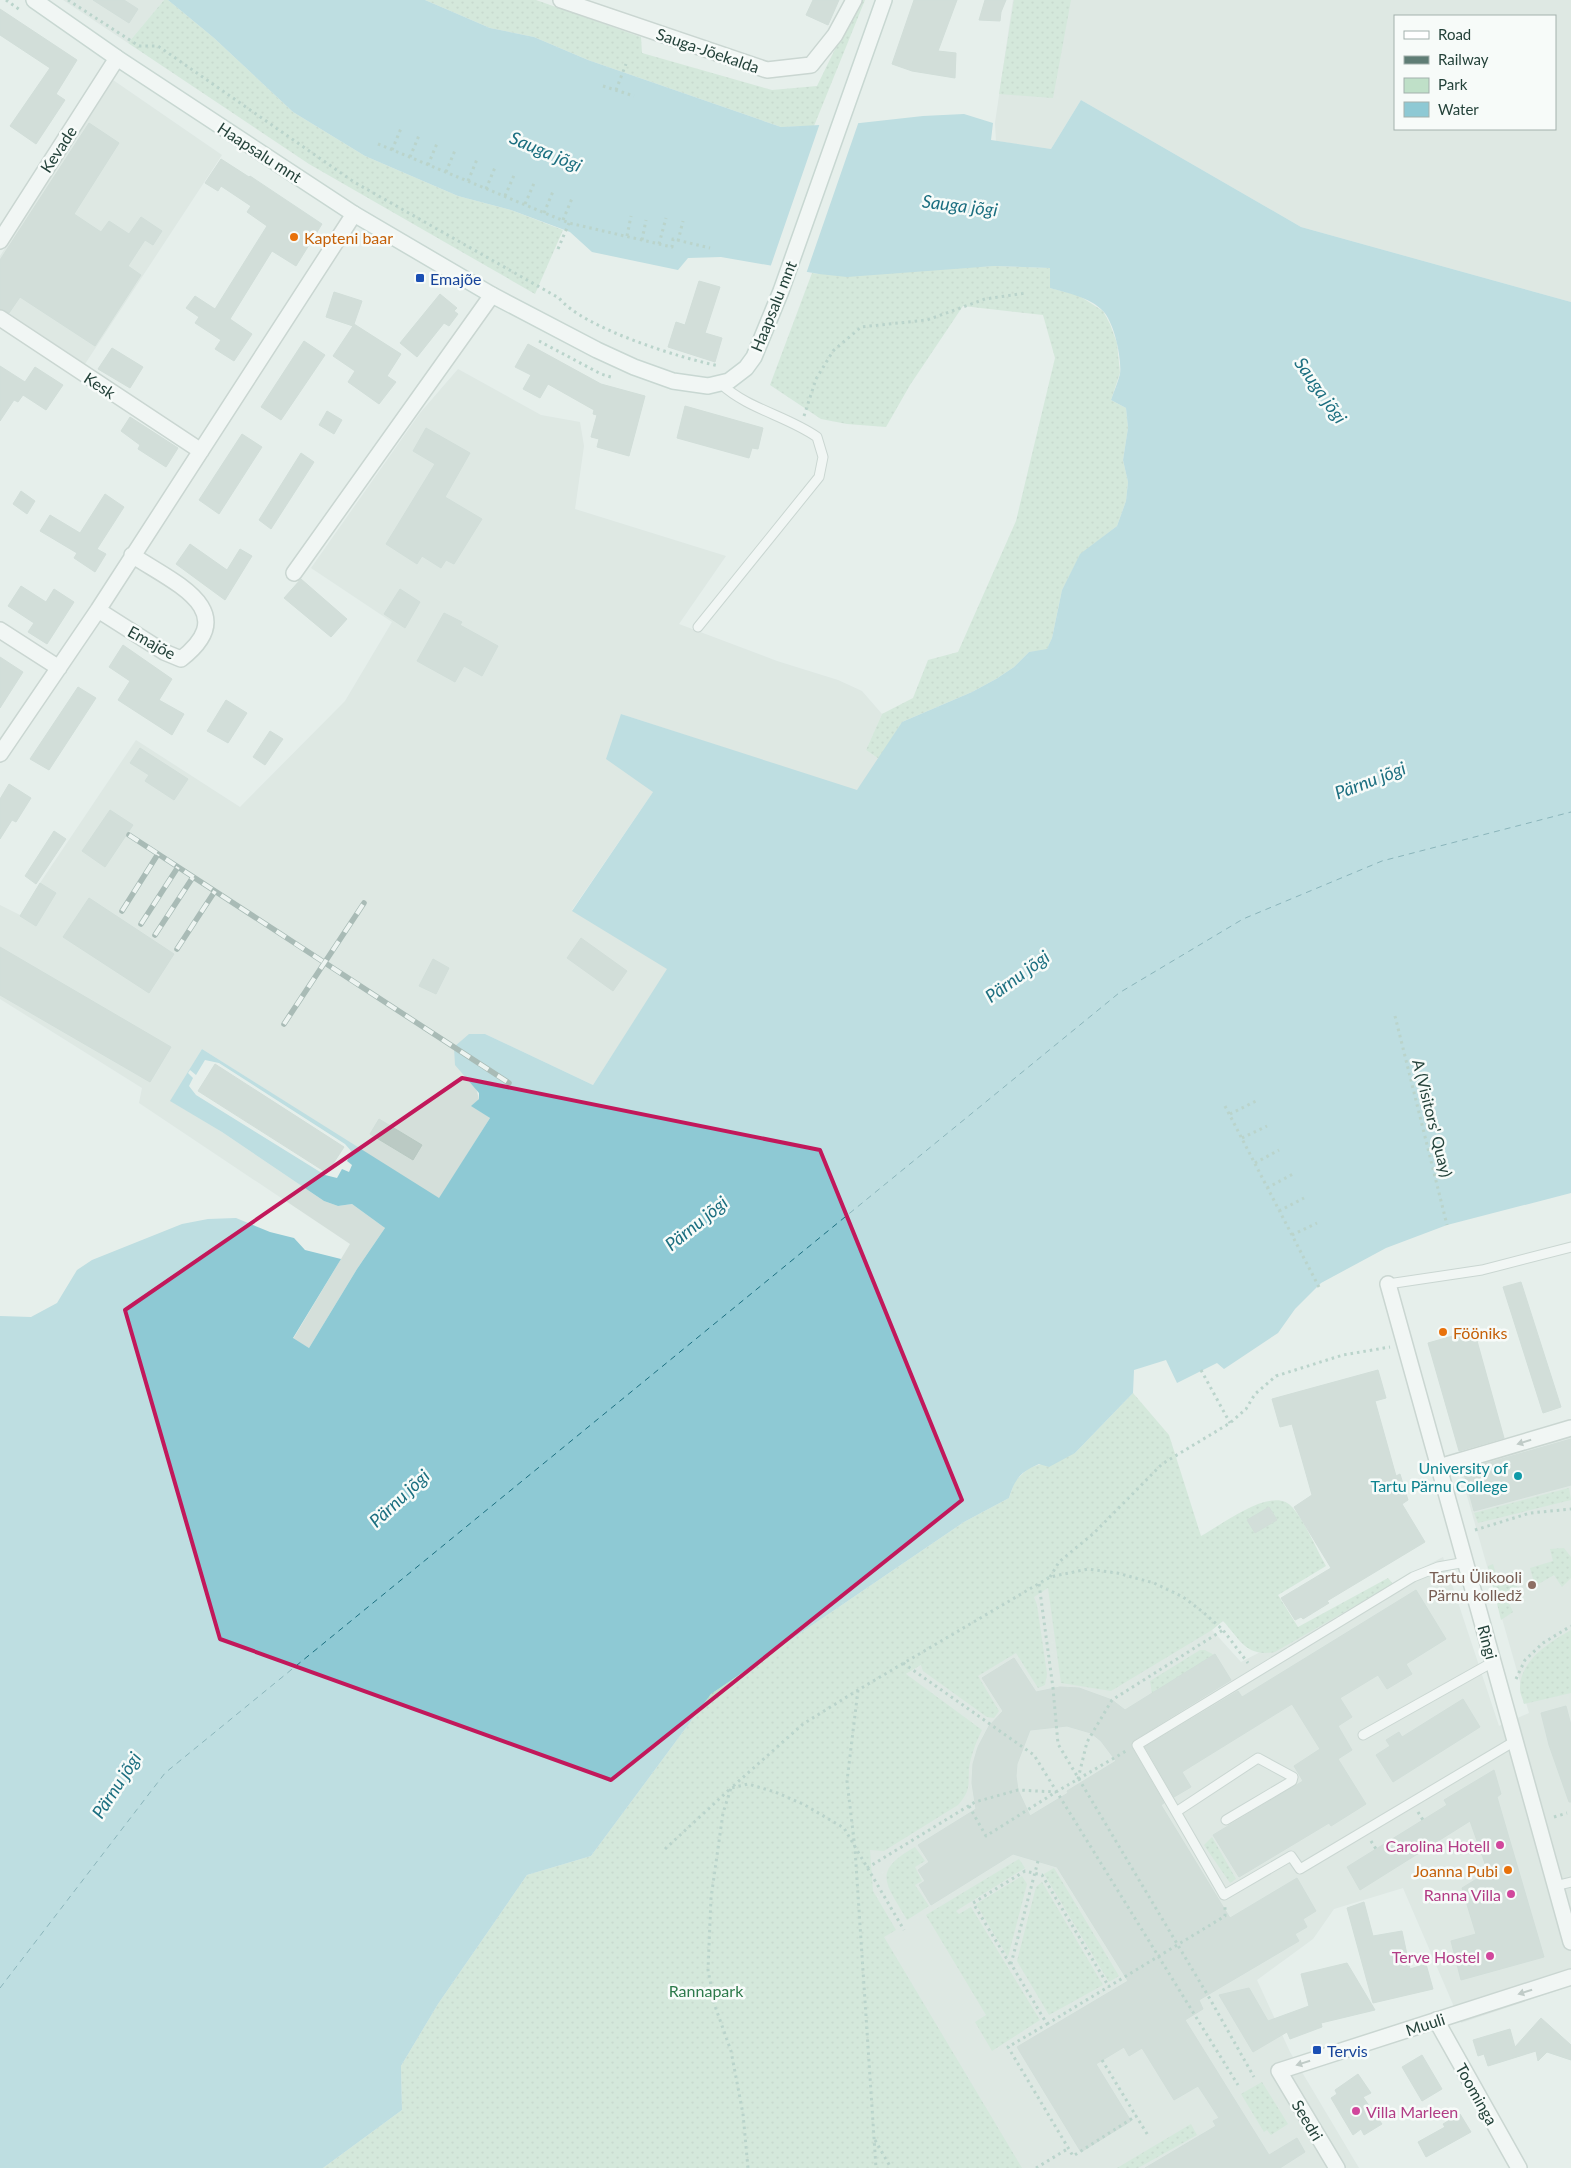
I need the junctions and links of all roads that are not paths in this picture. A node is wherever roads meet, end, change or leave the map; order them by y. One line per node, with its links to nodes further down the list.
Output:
1 (34, 0): 5 (street, Haapsalu mnt)
2 (561, 0): 3 (street, Sauga-Jõekalda)
3 (854, 0)
4 (884, 0): 10 (street, Haapsalu mnt)
5 (117, 58): 6 (street, Haapsalu mnt); 7 (street, Kevade)
6 (354, 214): 8 (street, Haapsalu mnt); 11 (street)
7 (0, 241)
8 (492, 295): 10 (street, Haapsalu mnt); 13 (street)
9 (0, 318): 11 (street, Kesk)
10 (721, 384): 15 (lane)
11 (201, 451): 12 (street)
12 (132, 556): 14 (street); 14 (street, Emajõe)
13 (294, 573)
14 (98, 610): 17 (street)
15 (698, 627)
16 (0, 630): 17 (street)
17 (59, 668): 18 (street)
18 (0, 754)
19 (1571, 1247): 20 (lane)
20 (1388, 1284): 22 (street, Ringi)
21 (1571, 1428): 22 (street, one-way to 22)
22 (1439, 1467): 23 (street, Ringi)
23 (1466, 1562): 24 (street, Ringi); 27 (lane)
24 (1493, 1662): 25 (lane); 26 (street, Ringi)
25 (1363, 1735)
26 (1515, 1741): 27 (lane); 30 (street, Ringi)
27 (1176, 1812): 28 (lane)
28 (1226, 1820)
29 (1571, 1882): 30 (lane)
30 (1555, 1886): 31 (street, Ringi)
31 (1571, 1942)
32 (1571, 1977): 33 (street, Muuli, one-way to 33)
33 (1436, 2020): 34 (street, Muuli, one-way to 34); 36 (street, Toominga)
34 (1279, 2071): 35 (street, Seedri)
35 (1337, 2168)
36 (1519, 2168)

